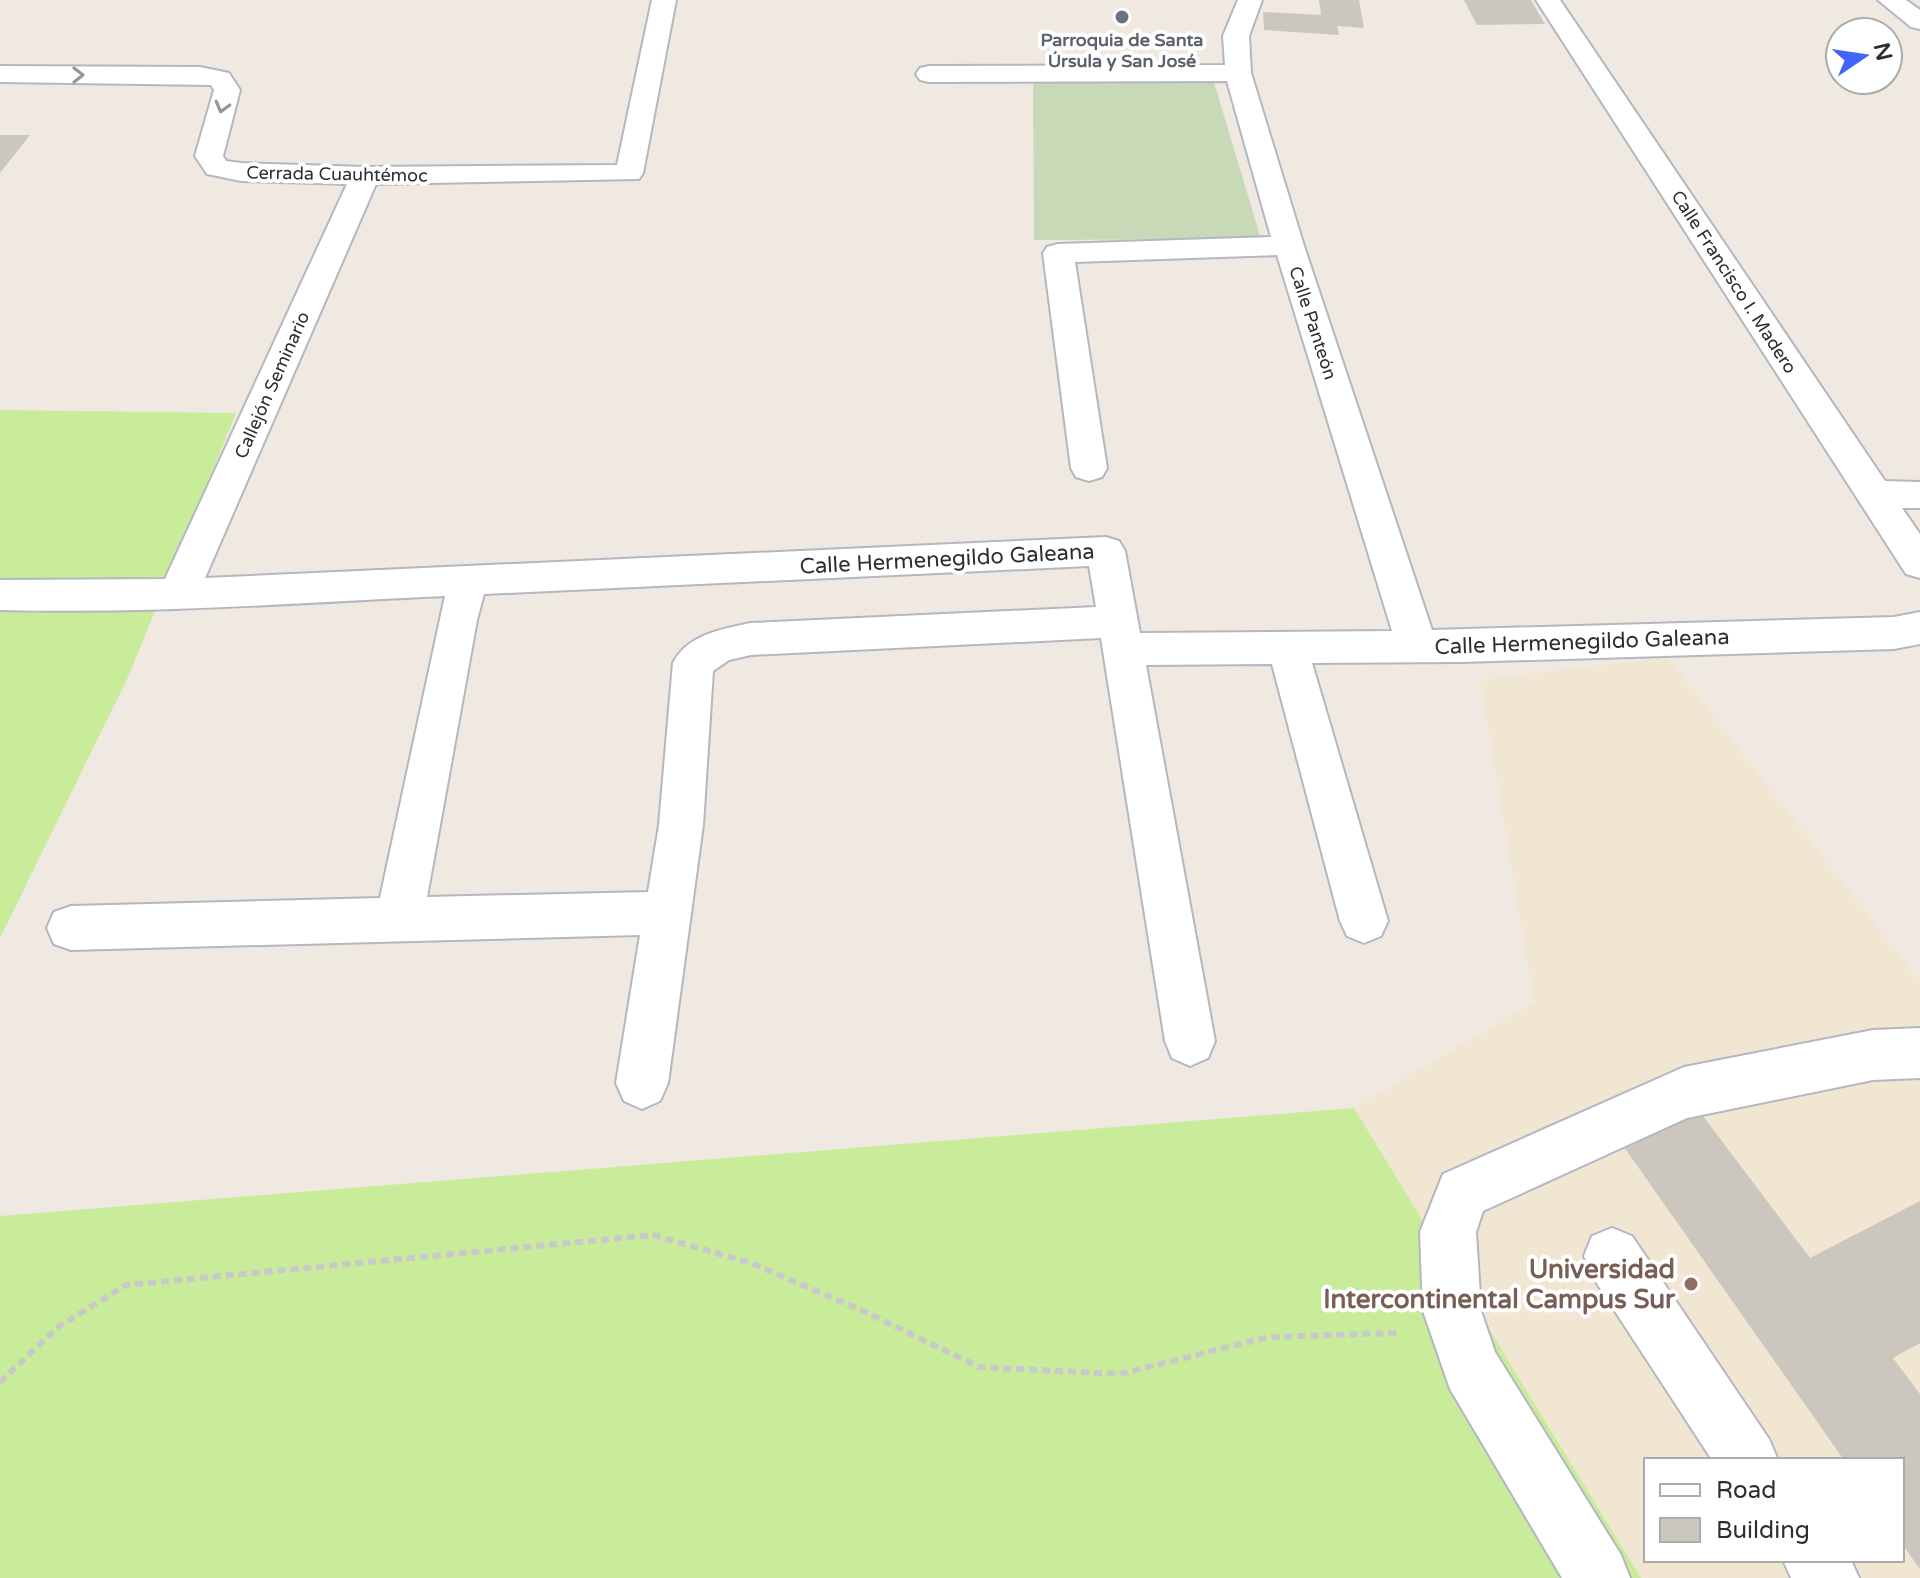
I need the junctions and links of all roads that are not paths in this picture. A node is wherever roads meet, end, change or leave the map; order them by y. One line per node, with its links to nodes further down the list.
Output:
1 (664, 0): 9 (street, Cerrada Cuauhtémoc)
2 (1250, 0): 6 (street, Calle Panteón)
3 (1548, 0): 12 (street, Calle Francisco I. Madero)
4 (1890, 0): 5 (street)
5 (1920, 22)
6 (1238, 73): 8 (street); 10 (street, Calle Panteón)
7 (0, 74): 9 (street, Cerrada Cuauhtémoc, one-way to 9)
8 (929, 74)
9 (365, 176): 16 (street, Callejón Seminario)
10 (1289, 246): 11 (street); 20 (street, Calle Panteón)
11 (1089, 468)
12 (1874, 494): 13 (street); 14 (street, Calle Francisco I. Madero)
13 (1920, 495)
14 (1920, 564)
15 (469, 580): 16 (street, Calle Hermenegildo Galeana); 19 (street, Calle Hermenegildo Galeana); 23 (street)
16 (178, 594): 17 (street, Calle Hermenegildo Galeana)
17 (0, 595)
18 (1920, 628): 20 (street, Calle Hermenegildo Galeana)
19 (1118, 635): 21 (street, Calle Hermenegildo Galeana); 22 (street); 26 (street)
20 (1417, 645): 21 (street, Calle Hermenegildo Galeana)
21 (1287, 646): 24 (street)
22 (668, 913): 23 (street); 28 (street)
23 (400, 918): 25 (street)
24 (1364, 921)
25 (71, 928)
26 (1190, 1041)
27 (1920, 1053): 31 (street)
28 (642, 1083)
29 (1612, 1256): 30 (street)
30 (1747, 1458)
31 (1598, 1578)

